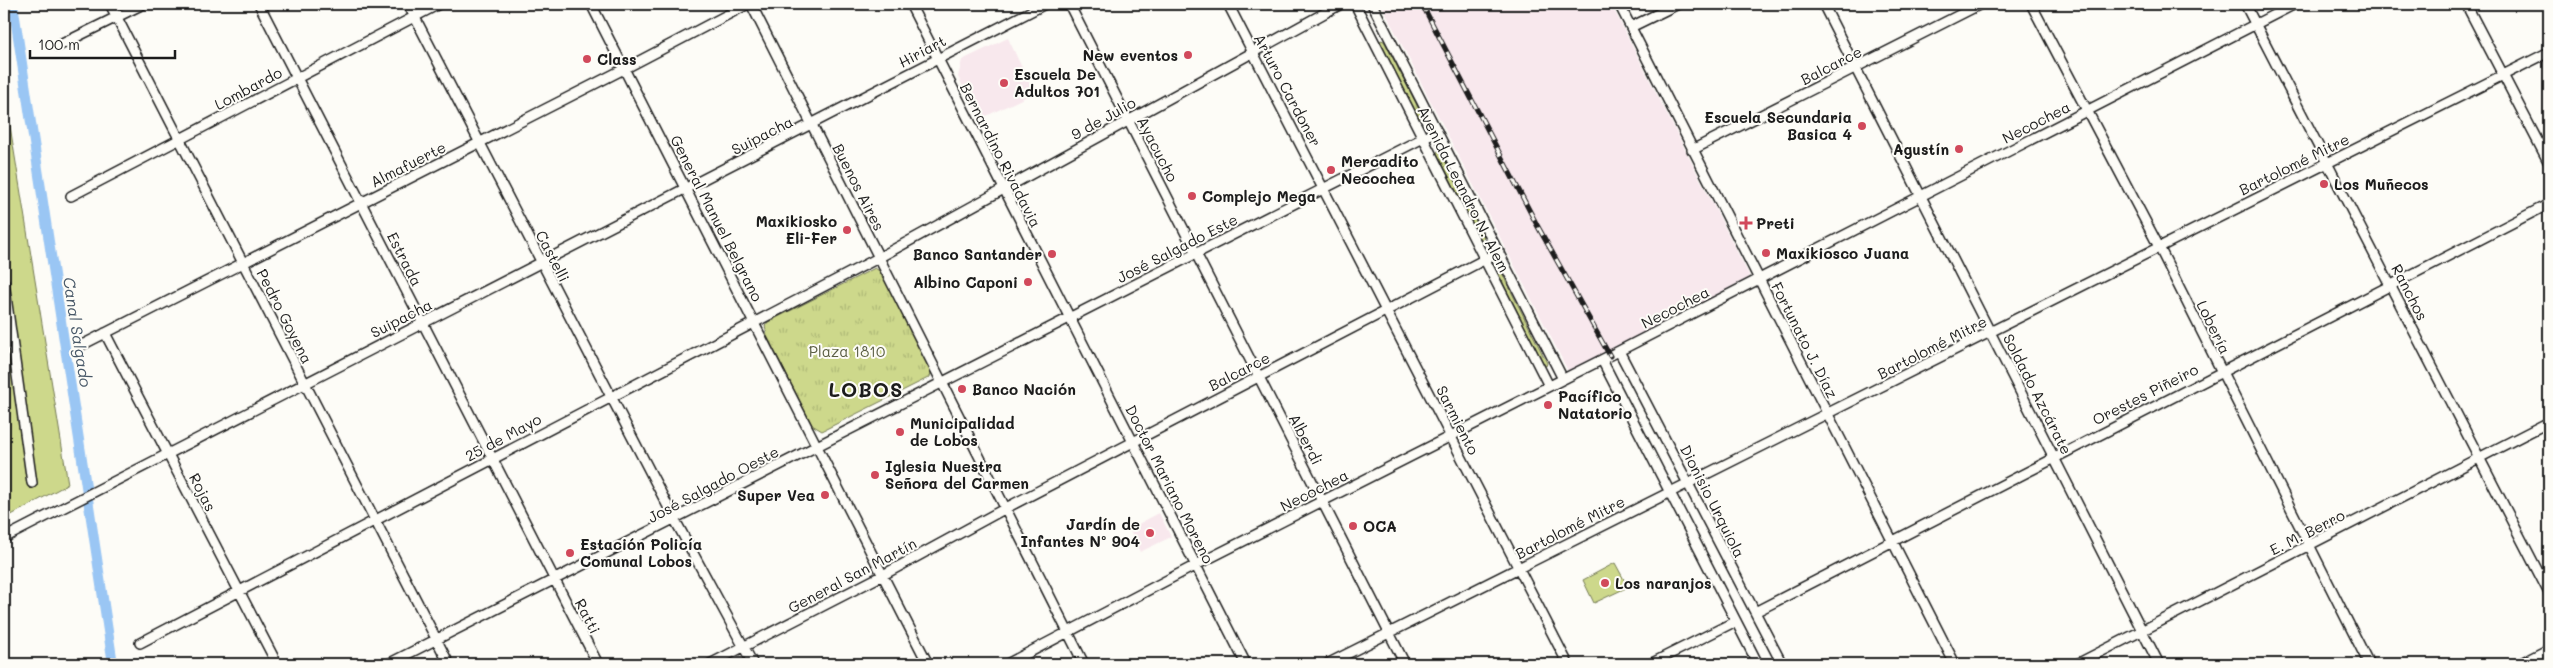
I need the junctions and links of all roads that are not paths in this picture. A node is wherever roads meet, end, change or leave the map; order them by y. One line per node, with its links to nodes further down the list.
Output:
1 (110, 4): 24 (street, Pedro Goyena)
2 (142, 4): 24 (street)
3 (259, 4): 36 (street, Estrada)
4 (408, 4): 23 (street, Castelli)
5 (438, 4): 23 (street, Lombardo)
6 (591, 4): 34 (street, General Manuel Belgrano)
7 (749, 4): 34 (street, Almafuerte); 39 (street, Buenos Aires)
8 (910, 4): 32 (street, Bernardino Rivadavia)
9 (1045, 4): 32 (street, Hiriart)
10 (1069, 4): 38 (street, Ayacucho)
11 (1228, 4): 30 (street, Arturo Cardoner)
12 (1340, 4): 30 (street, 9 de Julio)
13 (1355, 4): 28 (street, Avenida Leandro N. Alem)
14 (1372, 4): 25 (street, Avenida Leandro N. Alem)
15 (1619, 4): 27 (street, Fortunato J. Díaz)
16 (1678, 4): 27 (street)
17 (1823, 4): 33 (street, Soldado Azcárate)
18 (1981, 4): 33 (street, Balcarce)
19 (2031, 4): 37 (street, Lobería)
20 (2245, 4): 26 (street, Ranchos)
21 (2295, 4): 26 (street, Necochea)
22 (2466, 4): 35 (street)
23 (414, 16): 36 (street, Lombardo); 43 (street, Castelli)
24 (117, 17): 29 (street); 42 (street, Pedro Goyena)
25 (1383, 24): 28 (street); 40 (street, Avenida Leandro N. Alem)
26 (2255, 24): 37 (street, Necochea); 45 (street, Ranchos)
27 (1631, 27): 44 (street, Fortunato J. Díaz)
28 (1369, 31): 41 (street, Avenida Leandro N. Alem)
29 (58, 46)
30 (1252, 52): 38 (street, 9 de Julio); 49 (street, Arturo Cardoner)
31 (2549, 52): 35 (street, Bartolomé Mitre)
32 (938, 58): 39 (street, Hiriart); 47 (street, Bernardino Rivadavia)
33 (1856, 67): 44 (street, Balcarce); 50 (street, Soldado Azcárate)
34 (624, 69): 43 (street, Almafuerte); 48 (street, General Manuel Belgrano)
35 (2503, 75): 45 (street, Bartolomé Mitre); 46 (street)
36 (297, 78): 42 (street, Lombardo); 52 (street, Estrada)
37 (2088, 111): 50 (street, Necochea); 54 (street, Lobería)
38 (1128, 120): 47 (street, 9 de Julio); 56 (street, Ayacucho)
39 (813, 125): 48 (street, Suipacha); 57 (street, Buenos Aires)
40 (1437, 131): 41 (street, José Salgado Este); 55 (street, Avenida Leandro N. Alem)
41 (1423, 138): 49 (street, José Salgado Este); 58 (street, Avenida Leandro N. Alem)
42 (180, 141): 51 (street, Lombardo); 60 (street, Pedro Goyena)
43 (479, 143): 52 (street, Almafuerte); 59 (street, Castelli)
44 (1692, 150): 61 (street, Fortunato J. Díaz)
45 (2328, 163): 54 (street, Bartolomé Mitre); 63 (street, Ranchos)
46 (2549, 163)
47 (1003, 188): 57 (street, 9 de Julio); 65 (street, Bernardino Rivadavia)
48 (686, 189): 59 (street, Suipacha); 66 (street, General Manuel Belgrano)
49 (1324, 189): 56 (street, José Salgado Este); 64 (street, Sarmiento)
50 (1922, 195): 61 (street, Necochea); 68 (street, Soldado Azcárate)
51 (71, 196)
52 (361, 203): 60 (street, Almafuerte); 67 (street, Estrada)
53 (2549, 204): 63 (street, Orestes Piñeiro)
54 (2159, 247): 68 (street, Bartolomé Mitre); 73 (street, Lobería)
55 (1499, 252): 58 (street, Balcarce); 75 (street, Avenida Leandro N. Alem)
56 (1196, 253): 65 (street, José Salgado Este); 74 (street, Alberdi)
57 (880, 258): 66 (street, 25 de Mayo); 76 (street, Buenos Aires)
58 (1485, 260): 64 (street, Balcarce); 78 (street, Avenida Leandro N. Alem)
59 (541, 263): 67 (street, Suipacha); 79 (street, Castelli)
60 (243, 264): 69 (street, Almafuerte); 77 (street, Pedro Goyena)
61 (1758, 279): 71 (street, Necochea); 80 (street, Fortunato J. Díaz)
62 (4, 282): 89 (street)
63 (2391, 285): 73 (street, Orestes Piñeiro); 88 (street, Ranchos)
64 (1387, 310): 74 (street, Balcarce); 82 (street, Sarmiento)
65 (1069, 318): 76 (street, José Salgado Este); 83 (street, Doctor Mariano Moreno)
66 (755, 321): 79 (street, 25 de Mayo); 84 (street, General Manuel Belgrano)
67 (422, 323): 77 (street, Suipacha); 87 (street, Estrada)
68 (1992, 332): 80 (street, Bartolomé Mitre); 86 (street, Soldado Azcárate)
69 (105, 333): 70 (street, Almafuerte); 85 (street, Rojas)
70 (80, 346)
71 (1619, 352): 72 (street, Necochea); 90 (street, Dionisio Urquiola)
72 (1602, 360): 75 (street, Necochea); 91 (street)
73 (2220, 371): 86 (street, Orestes Piñeiro); 98 (street, Lobería)
74 (1259, 376): 83 (street, Balcarce); 92 (street, Alberdi)
75 (1563, 379): 78 (street, Necochea)
76 (943, 382): 84 (street, José Salgado Oeste); 93 (street, Buenos Aires)
77 (304, 384): 85 (street, Suipacha); 94 (street, Pedro Goyena)
78 (1548, 386): 82 (street, Necochea)
79 (610, 396): 87 (street, 25 de Mayo); 95 (street, Castelli)
80 (1827, 415): 90 (street, Bartolomé Mitre); 97 (street, Fortunato J. Díaz)
81 (2549, 422): 88 (street, E. M. Berro)
82 (1451, 437): 92 (street, Necochea); 100 (street, Sarmiento)
83 (1133, 442): 93 (street, Balcarce); 99 (street, Doctor Mariano Moreno)
84 (818, 445): 95 (street, José Salgado Oeste); 101 (street, General Manuel Belgrano)
85 (168, 454): 96 (street, Suipacha); 103 (street, Rojas)
86 (2054, 457): 97 (street, Orestes Piñeiro); 107 (street, Soldado Azcárate)
87 (492, 458): 94 (street, 25 de Mayo); 102 (street, Estrada)
88 (2480, 458): 98 (street, E. M. Berro); 104 (street, Ranchos)
89 (32, 483)
90 (1689, 483): 91 (street, Bartolomé Mitre); 105 (street, Dionisio Urquiola)
91 (1670, 492): 100 (street, Bartolomé Mitre); 106 (street)
92 (1322, 502): 99 (street, Necochea); 108 (street, Alberdi)
93 (1006, 508): 101 (street, General San Martín); 109 (street, Buenos Aires)
94 (373, 520): 103 (street, 25 de Mayo); 110 (street, Pedro Goyena)
95 (675, 520): 102 (street, José Salgado Oeste); 112 (street, Castelli)
96 (4, 538)
97 (1891, 540): 105 (street, Orestes Piñeiro); 130 (street, Fortunato J. Díaz)
98 (2309, 546): 107 (street, E. M. Berro); 133 (street, Lobería)
99 (1196, 565): 109 (street, Necochea); 123 (street, Doctor Mariano Moreno)
100 (1520, 568): 108 (street, Bartolomé Mitre); 126 (street, Sarmiento)
101 (883, 575): 112 (street, General San Martín); 120 (street, General Manuel Belgrano)
102 (554, 581): 110 (street, José Salgado Oeste); 117 (street, Ratti)
103 (238, 590): 111 (street, 25 de Mayo); 114 (street, Rojas)
104 (2549, 593)
105 (1754, 612): 129 (street, Dionisio Urquiola)
106 (1736, 621): 127 (street); 128 (street)
107 (2142, 630): 131 (street, E. M. Berro); 132 (street, Soldado Azcárate)
108 (1389, 632): 124 (street, Bartolomé Mitre); 125 (street, Alberdi)
109 (1067, 633): 121 (street, Necochea); 122 (street, Buenos Aires)
110 (437, 640): 115 (street, José Salgado Oeste); 116 (street, Pedro Goyena)
111 (140, 642)
112 (744, 646): 118 (street, General San Martín); 119 (street, Castelli)
113 (2549, 649): 134 (street)
114 (277, 664)
115 (388, 664)
116 (449, 664)
117 (598, 664)
118 (710, 664)
119 (753, 664)
120 (928, 664)
121 (1007, 664)
122 (1084, 664)
123 (1246, 664)
124 (1327, 664)
125 (1405, 664)
126 (1568, 664)
127 (1650, 664)
128 (1758, 664)
129 (1782, 664)
130 (1955, 664)
131 (2077, 664)
132 (2159, 664)
133 (2369, 664)
134 (2520, 664)

